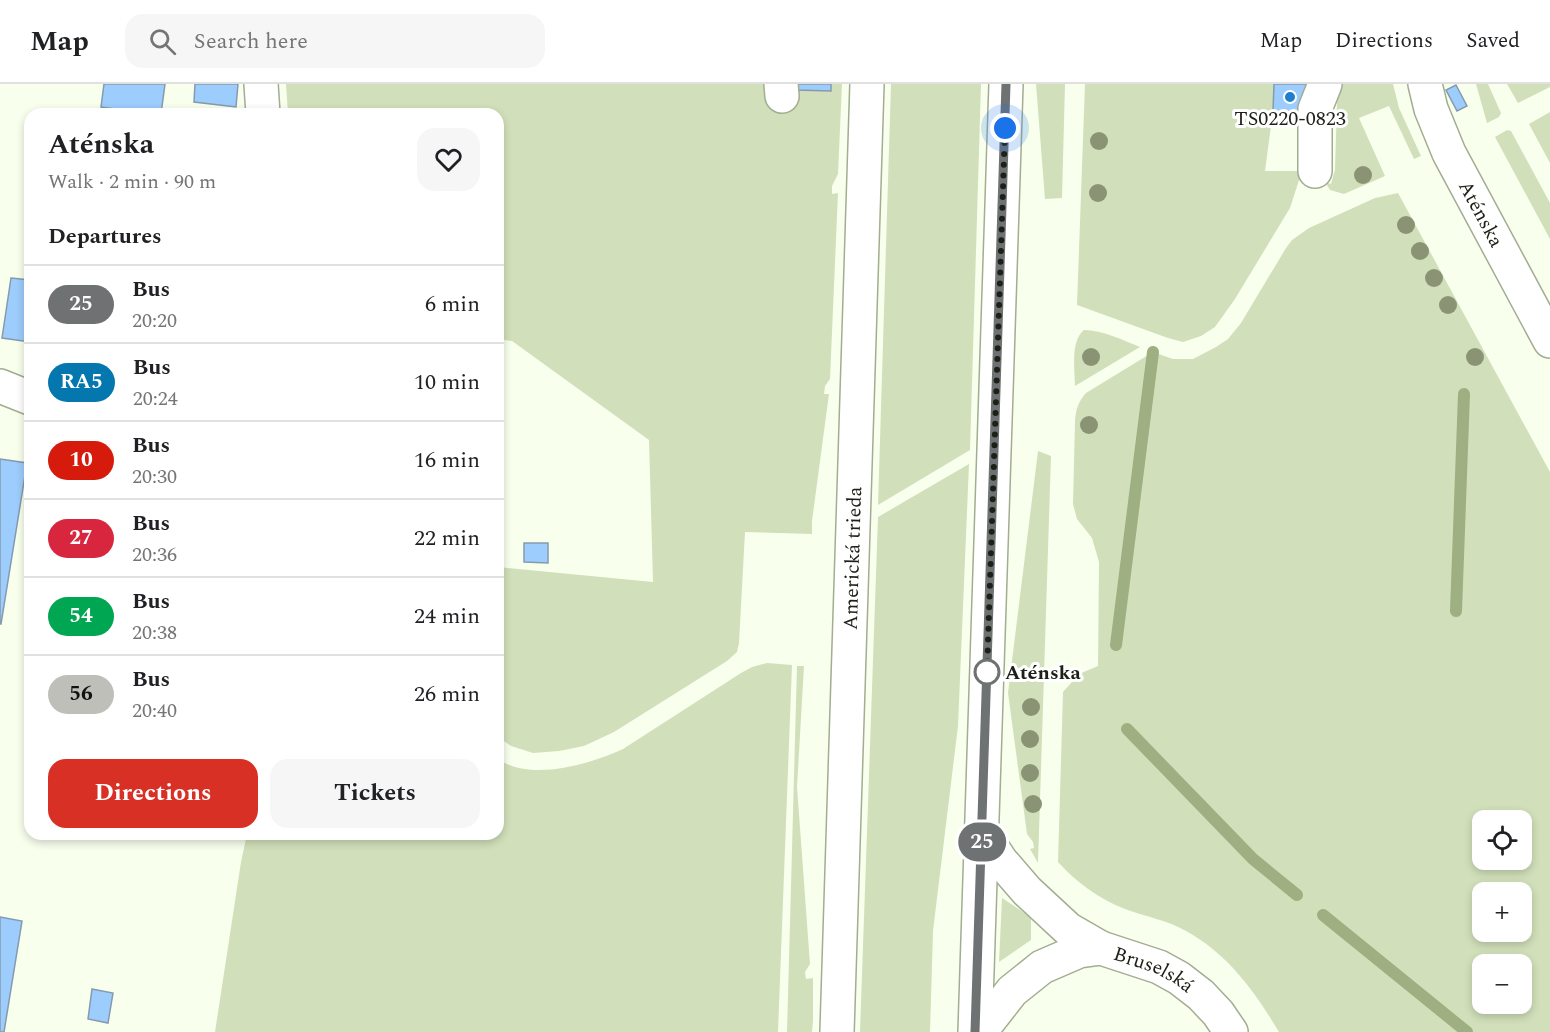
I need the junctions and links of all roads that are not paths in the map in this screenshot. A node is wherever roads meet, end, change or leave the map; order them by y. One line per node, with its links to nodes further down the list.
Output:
1 (261, 84): 6 (street)
2 (867, 84): 13 (street, Americká trieda)
3 (1006, 84): 11 (street)
4 (1325, 84): 7 (street)
5 (1425, 84): 8 (street, Aténska)
6 (263, 108)
7 (1315, 171)
8 (1550, 341)
9 (0, 386): 10 (street)
10 (24, 396)
11 (982, 832): 12 (street); 14 (street)
12 (1101, 948): 15 (street, Bruselská); 16 (street, Bruselská)
13 (837, 1032)
14 (975, 1032)
15 (980, 1032)
16 (1231, 1032)

